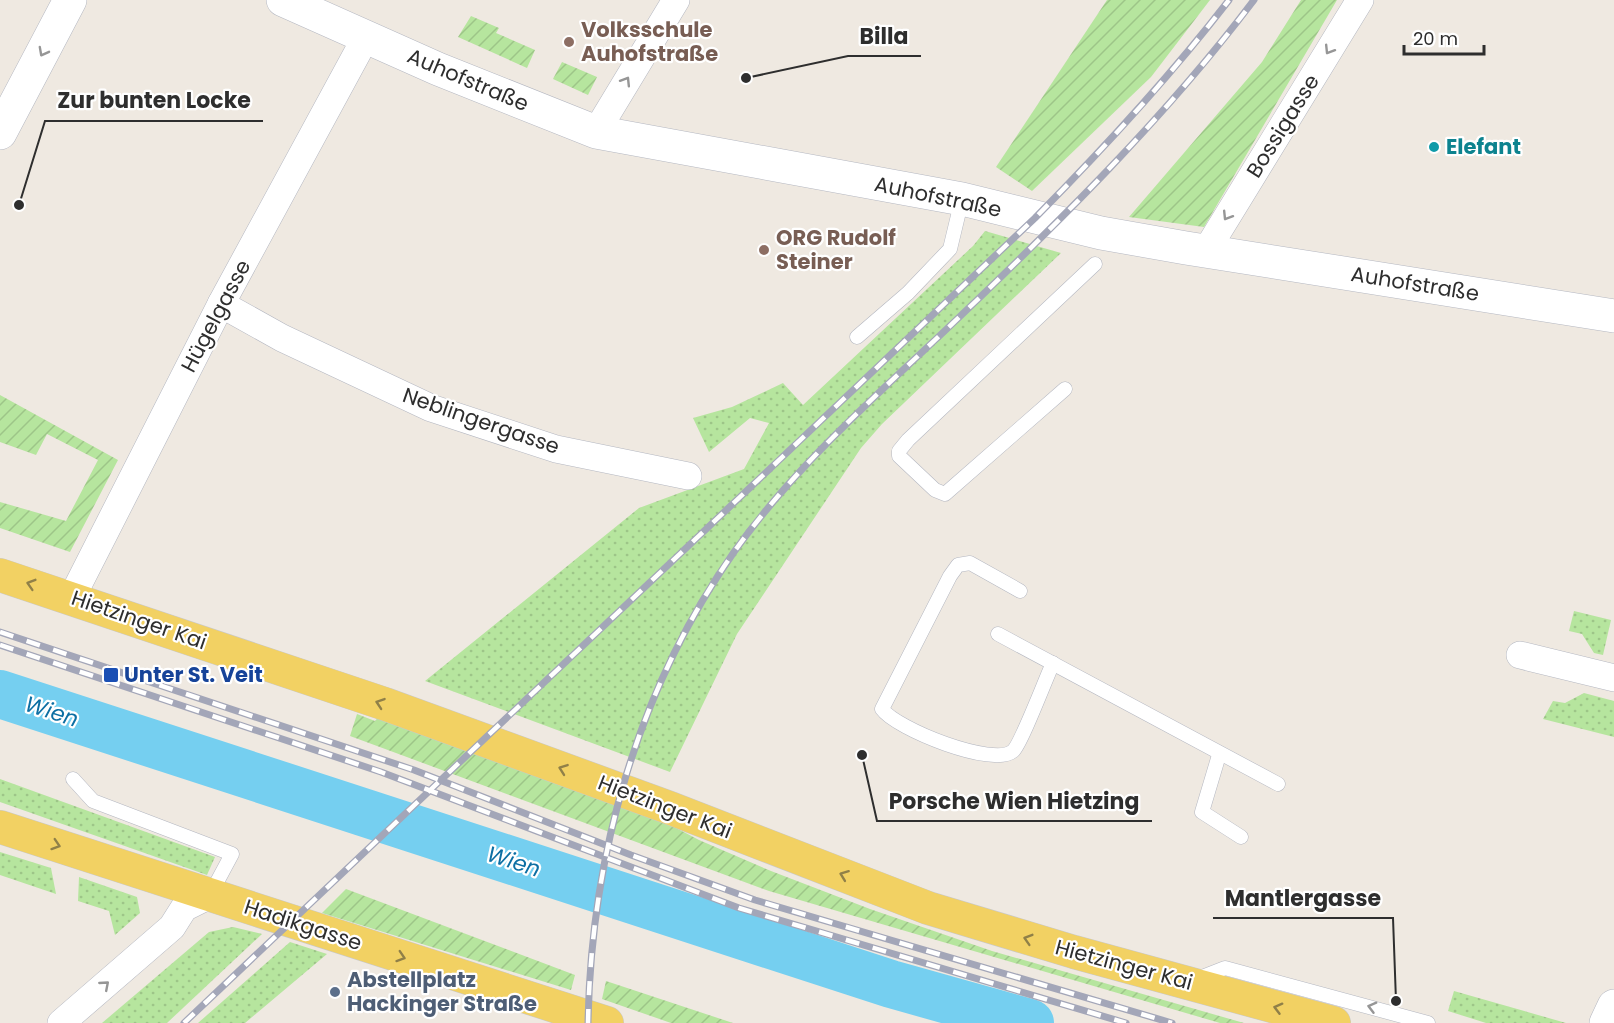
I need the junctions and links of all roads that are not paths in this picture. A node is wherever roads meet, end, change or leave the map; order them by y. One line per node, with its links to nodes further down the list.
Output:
1 (70, 0): 7 (street, one-way to 7)
2 (284, 0): 5 (street, Auhofstraße)
3 (676, 0): 6 (street, one-way to 3)
4 (1360, 0): 9 (street, Bossigasse, one-way to 9)
5 (366, 38): 6 (street, Auhofstraße); 11 (street, Hügelgasse)
6 (596, 132): 8 (street, Auhofstraße)
7 (0, 133)
8 (962, 200): 9 (street, Auhofstraße); 13 (lane)
9 (1206, 251): 12 (street, Auhofstraße)
10 (1095, 264): 14 (lane)
11 (221, 304): 15 (street, Neblingergasse); 18 (street, Hügelgasse)
12 (1614, 316)
13 (857, 337)
14 (1065, 389)
15 (688, 476)
16 (0, 575): 18 (main road, Hietzinger Kai, one-way to 16)
17 (1020, 591): 21 (lane)
18 (72, 597): 29 (main road, Hietzinger Kai, one-way to 18)
19 (998, 634): 21 (lane)
20 (1520, 655): 22 (street)
21 (1053, 663): 23 (lane)
22 (1614, 678)
23 (1219, 755): 25 (lane); 27 (lane)
24 (73, 779): 28 (lane)
25 (1278, 784)
26 (0, 827): 28 (main road, Hadikgasse, one-way to 28)
27 (1241, 837)
28 (210, 895): 31 (street, one-way to 28); 32 (main road, Hadikgasse, one-way to 32)
29 (1186, 983): 33 (main road, Hietzinger Kai, one-way to 29); 34 (lane, one-way to 29)
30 (1614, 1006): 35 (street)
31 (61, 1023)
32 (607, 1023)
33 (1334, 1023)
34 (1428, 1023)
35 (1606, 1023)

